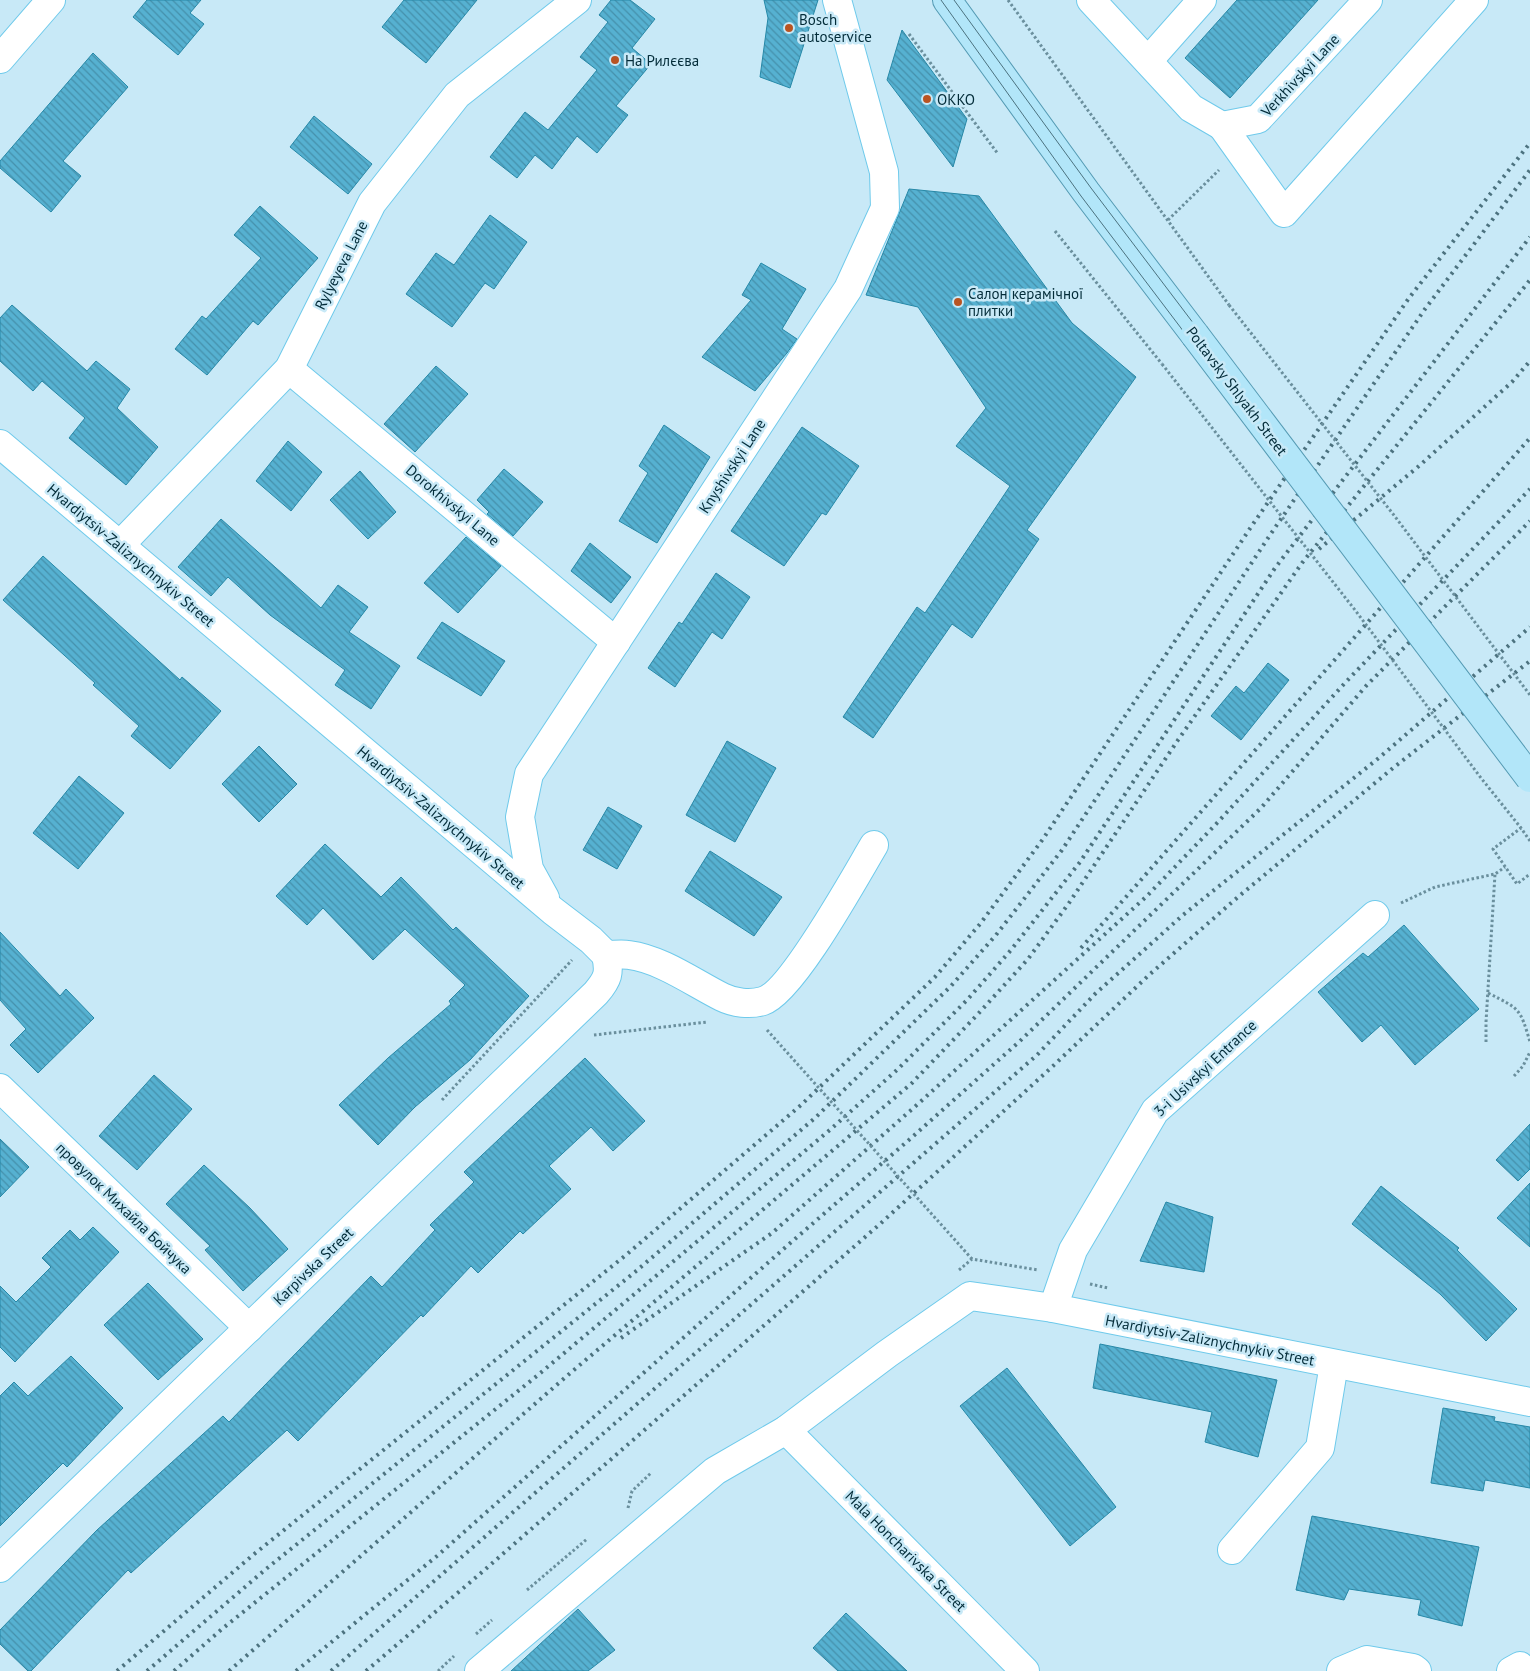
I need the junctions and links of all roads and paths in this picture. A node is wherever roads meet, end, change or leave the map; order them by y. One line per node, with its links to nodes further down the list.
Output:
1 (51, 0): 11 (street)
2 (577, 0): 18 (street, Rylyeyeva Lane)
3 (948, 0): 23 (main road, Poltavsky Shlyakh Street, bridge)
4 (1008, 0): 16 (path)
5 (1091, 0): 12 (street)
6 (1202, 0): 12 (street)
7 (1368, 0): 13 (street, Verkhivskyi Lane)
8 (1474, 0): 13 (street)
9 (845, 7): 21 (street, Knyshivskyi Lane)
10 (909, 34): 14 (path)
11 (0, 59)
12 (1148, 61): 13 (street)
13 (1222, 126)
14 (998, 154)
15 (1219, 170): 16 (path)
16 (1168, 220): 22 (path, bridge)
17 (1056, 231): 24 (path, bridge)
18 (289, 369): 20 (street, Rylyeyeva Lane); 21 (street, Dorokhivskyi Lane)
19 (0, 444): 20 (street, Hvardiytsiv-Zaliznychnykiv Street)
20 (120, 545): 30 (street, Hvardiytsiv-Zaliznychnykiv Street)
21 (616, 642): 30 (street, Knyshivskyi Lane)
22 (1530, 695)
23 (1530, 778)
24 (1521, 828): 25 (path); 27 (path)
25 (1530, 841)
26 (874, 845): 34 (street)
27 (1505, 867): 28 (path); 29 (path)
28 (1495, 874): 31 (path); 33 (path)
29 (1530, 874)
30 (553, 912): 32 (street, Hvardiytsiv-Zaliznychnykiv Street)
31 (1375, 915): 43 (street, 3-i Usivskyi Entrance)
32 (606, 955): 34 (street); 44 (street, Karpivska Street)
33 (1488, 994): 37 (path); 38 (path)
34 (745, 1004): 36 (path)
35 (767, 1030): 42 (path, bridge)
36 (590, 1035)
37 (1486, 1042)
38 (1530, 1042)
39 (1530, 1052): 40 (path)
40 (1514, 1076)
41 (0, 1088): 44 (street, провулок Михайла Бойчука)
42 (1044, 1271)
43 (1053, 1308): 45 (street, Hvardiytsiv-Zaliznychnykiv Street); 47 (street, Hvardiytsiv-Zaliznychnykiv Street)
44 (249, 1328): 52 (street, Karpivska Street)
45 (1334, 1364): 46 (street, Hvardiytsiv-Zaliznychnykiv Street); 51 (street)
46 (1530, 1402)
47 (786, 1430): 58 (street, Hvardiytsiv-Zaliznychnykiv Street); 59 (street, Mala Honcharivska Street)
48 (651, 1473): 49 (path)
49 (622, 1513)
50 (590, 1537): 53 (path)
51 (1232, 1550)
52 (0, 1568)
53 (525, 1592)
54 (494, 1619): 55 (path)
55 (474, 1635)
56 (456, 1652): 57 (path)
57 (438, 1671)
58 (479, 1671)
59 (1025, 1671)
60 (1341, 1671): 61 (street)
61 (1417, 1671)

